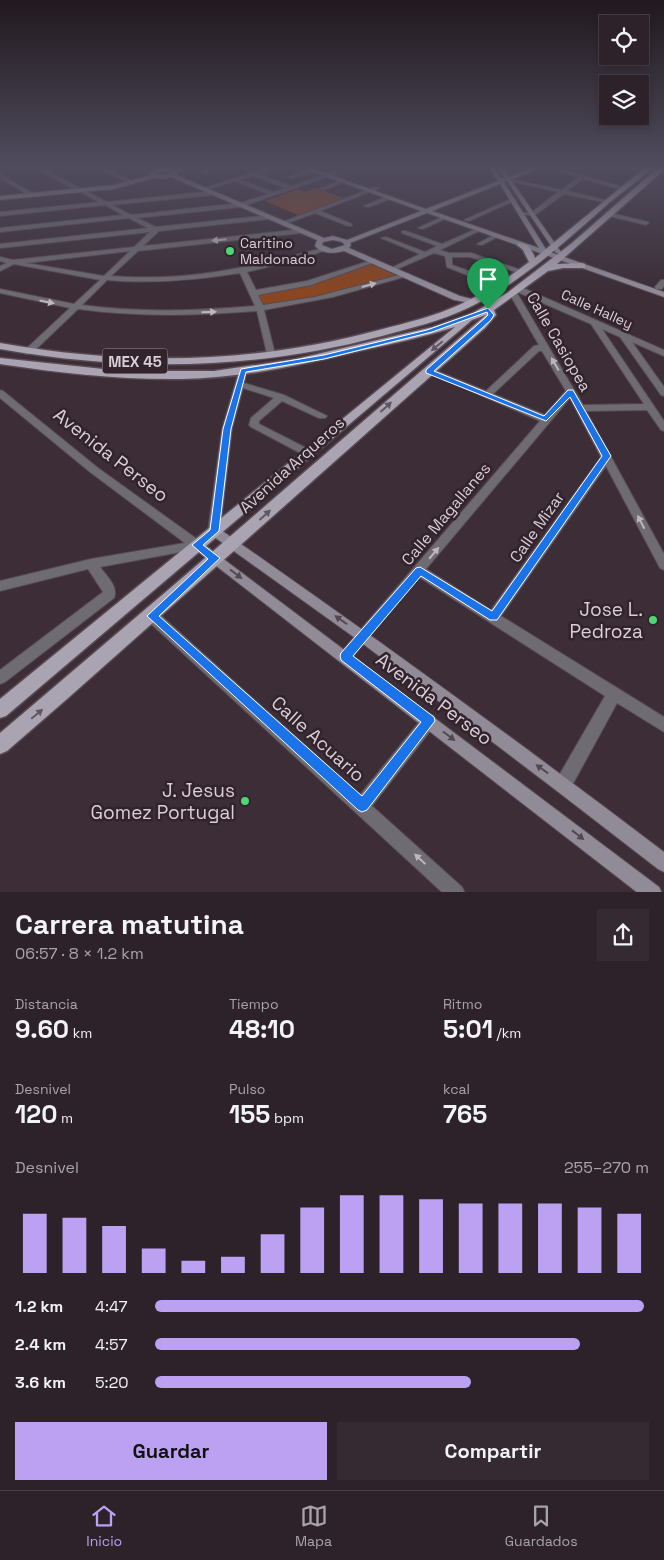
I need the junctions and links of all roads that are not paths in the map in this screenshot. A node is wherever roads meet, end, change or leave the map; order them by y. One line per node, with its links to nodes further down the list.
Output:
1 (69, 208): 14 (street)
2 (116, 208): 18 (street)
3 (215, 208): 18 (street)
4 (247, 208): 19 (street)
5 (326, 208): 13 (street)
6 (427, 208): 20 (street); 21 (street); 33 (street); 39 (street)
7 (496, 208): 21 (street)
8 (518, 208): 15 (street)
9 (528, 208): 16 (street)
10 (541, 208): 16 (street)
11 (601, 208): 44 (main road, MEX 45)
12 (619, 208): 17 (main road, MEX 45)
13 (314, 212): 22 (street); 24 (street)
14 (0, 214)
15 (522, 214): 16 (street); 44 (street)
16 (533, 214): 44 (street)
17 (611, 215): 23 (street); 36 (main road, MEX 45)
18 (134, 216): 26 (street); 27 (street)
19 (270, 217): 22 (street); 27 (street)
20 (444, 218): 25 (street); 28 (street)
21 (468, 220): 44 (street)
22 (283, 223): 29 (street)
23 (646, 223)
24 (350, 225)
25 (421, 228)
26 (0, 230)
27 (156, 230): 38 (street); 41 (street)
28 (478, 230): 31 (street); 40 (street)
29 (302, 231): 34 (street); 41 (street, one-way to 41)
30 (404, 232): 40 (street)
31 (496, 236): 35 (street); 37 (street)
32 (384, 238): 45 (street)
33 (340, 239): 34 (street); 39 (street)
34 (323, 240): 42 (street)
35 (480, 244)
36 (576, 244): 44 (main road, MEX 45); 51 (main road)
37 (520, 245): 44 (street); 50 (main road)
38 (0, 246)
39 (346, 246): 42 (street); 49 (street)
40 (442, 246): 43 (street)
41 (137, 250): 48 (street); 58 (street)
42 (323, 250): 55 (street)
43 (433, 250): 45 (street); 46 (street)
44 (553, 251): 50 (main road, MEX 45); 51 (street); 54 (main road, MEX 45)
45 (425, 254): 53 (street)
46 (448, 255): 56 (street); 59 (street)
47 (0, 258): 48 (street)
48 (13, 262): 52 (street); 58 (street)
49 (375, 262): 53 (street); 63 (street)
50 (533, 262): 56 (main road, MEX 45)
51 (585, 264): 54 (main road); 60 (street); 64 (street)
52 (0, 269)
53 (393, 269): 57 (street)
54 (544, 269): 62 (main road, MEX 45)
55 (243, 270): 58 (street); 63 (street)
56 (519, 271): 59 (main road, MEX 45)
57 (407, 275): 65 (street); 68 (street, one-way to 57)
58 (106, 279): 67 (street)
59 (500, 285): 66 (main road, MEX 45)
60 (662, 286)
61 (0, 291): 67 (street, one-way to 67)
62 (516, 291): 69 (main road, MEX 45); 71 (street, Calle Halley); 74 (street, Calle Casiopea)
63 (254, 293): 68 (street)
64 (664, 295)
65 (458, 302): 66 (main road, MEX 45); 70 (main road); 76 (main road, MEX 45)
66 (473, 302): 69 (main road)
67 (75, 308): 68 (street, one-way to 68); 75 (street)
68 (260, 308): 76 (street)
69 (488, 309): 70 (main road, MEX 45); 80 (main road, Avenida Arqueros)
70 (474, 315): 79 (main road, MEX 45); 92 (main road, Avenida Arqueros, one-way to 92)
71 (595, 323): 72 (street, Calle Halley); 87 (street)
72 (623, 336): 77 (street, Calle Halley); 84 (street)
73 (0, 346): 75 (main road, MEX 45)
74 (545, 348): 82 (street, Calle Casiopea, one-way to 74); 85 (street)
75 (28, 352): 76 (main road, MEX 45)
76 (271, 354)
77 (664, 354)
78 (0, 361): 79 (main road, MEX 45)
79 (243, 371): 81 (street)
80 (429, 371): 85 (street); 95 (main road, Avenida Arqueros, one-way to 80)
81 (239, 384): 86 (street); 94 (street)
82 (570, 392): 88 (street, Calle Casiopea); 90 (street, Calle Magallanes)
83 (0, 393): 96 (street, Avenida Perseo)
84 (664, 393)
85 (487, 395): 90 (street)
86 (282, 397): 89 (street); 92 (street)
87 (650, 407): 88 (street); 91 (street)
88 (580, 408): 93 (street, Calle Casiopea)
89 (322, 416)
90 (546, 419): 101 (street, Calle Magallanes, one-way to 90)
91 (664, 428)
92 (308, 453): 94 (main road, Avenida Arqueros)
93 (607, 456): 97 (street, Calle Casiopea, one-way to 93); 104 (street, Calle Mizar)
94 (214, 531): 95 (street, Avenida Perseo); 96 (main road, Avenida Arqueros)
95 (232, 544): 98 (main road, Avenida Arqueros); 105 (street, Avenida Perseo, one-way to 95)
96 (197, 545): 98 (street, Avenida Perseo); 99 (street); 109 (main road, Avenida Arqueros)
97 (659, 547): 100 (street, Calle Casiopea)
98 (215, 558): 103 (main road, Avenida Arqueros); 106 (street, Avenida Perseo, one-way to 106)
99 (91, 564): 102 (street); 107 (street)
100 (664, 565)
101 (420, 571): 104 (street); 105 (street, Calle Magallanes)
102 (0, 586)
103 (152, 616): 112 (main road, Avenida Arqueros, one-way to 103); 114 (street, Calle Acuario)
104 (493, 617): 108 (street)
105 (363, 636): 106 (street, Calle Magallanes); 113 (street, Avenida Perseo, one-way to 105)
106 (345, 656): 110 (street, Avenida Perseo)
107 (0, 678)
108 (614, 694): 111 (street); 113 (street)
109 (0, 710)
110 (430, 721): 114 (street); 117 (street, Avenida Perseo, one-way to 117)
111 (664, 726)
112 (0, 745)
113 (563, 784): 115 (street, Avenida Perseo)
114 (362, 806): 116 (street, Calle Acuario, one-way to 114)
115 (664, 863)
116 (456, 892)
117 (653, 892)

